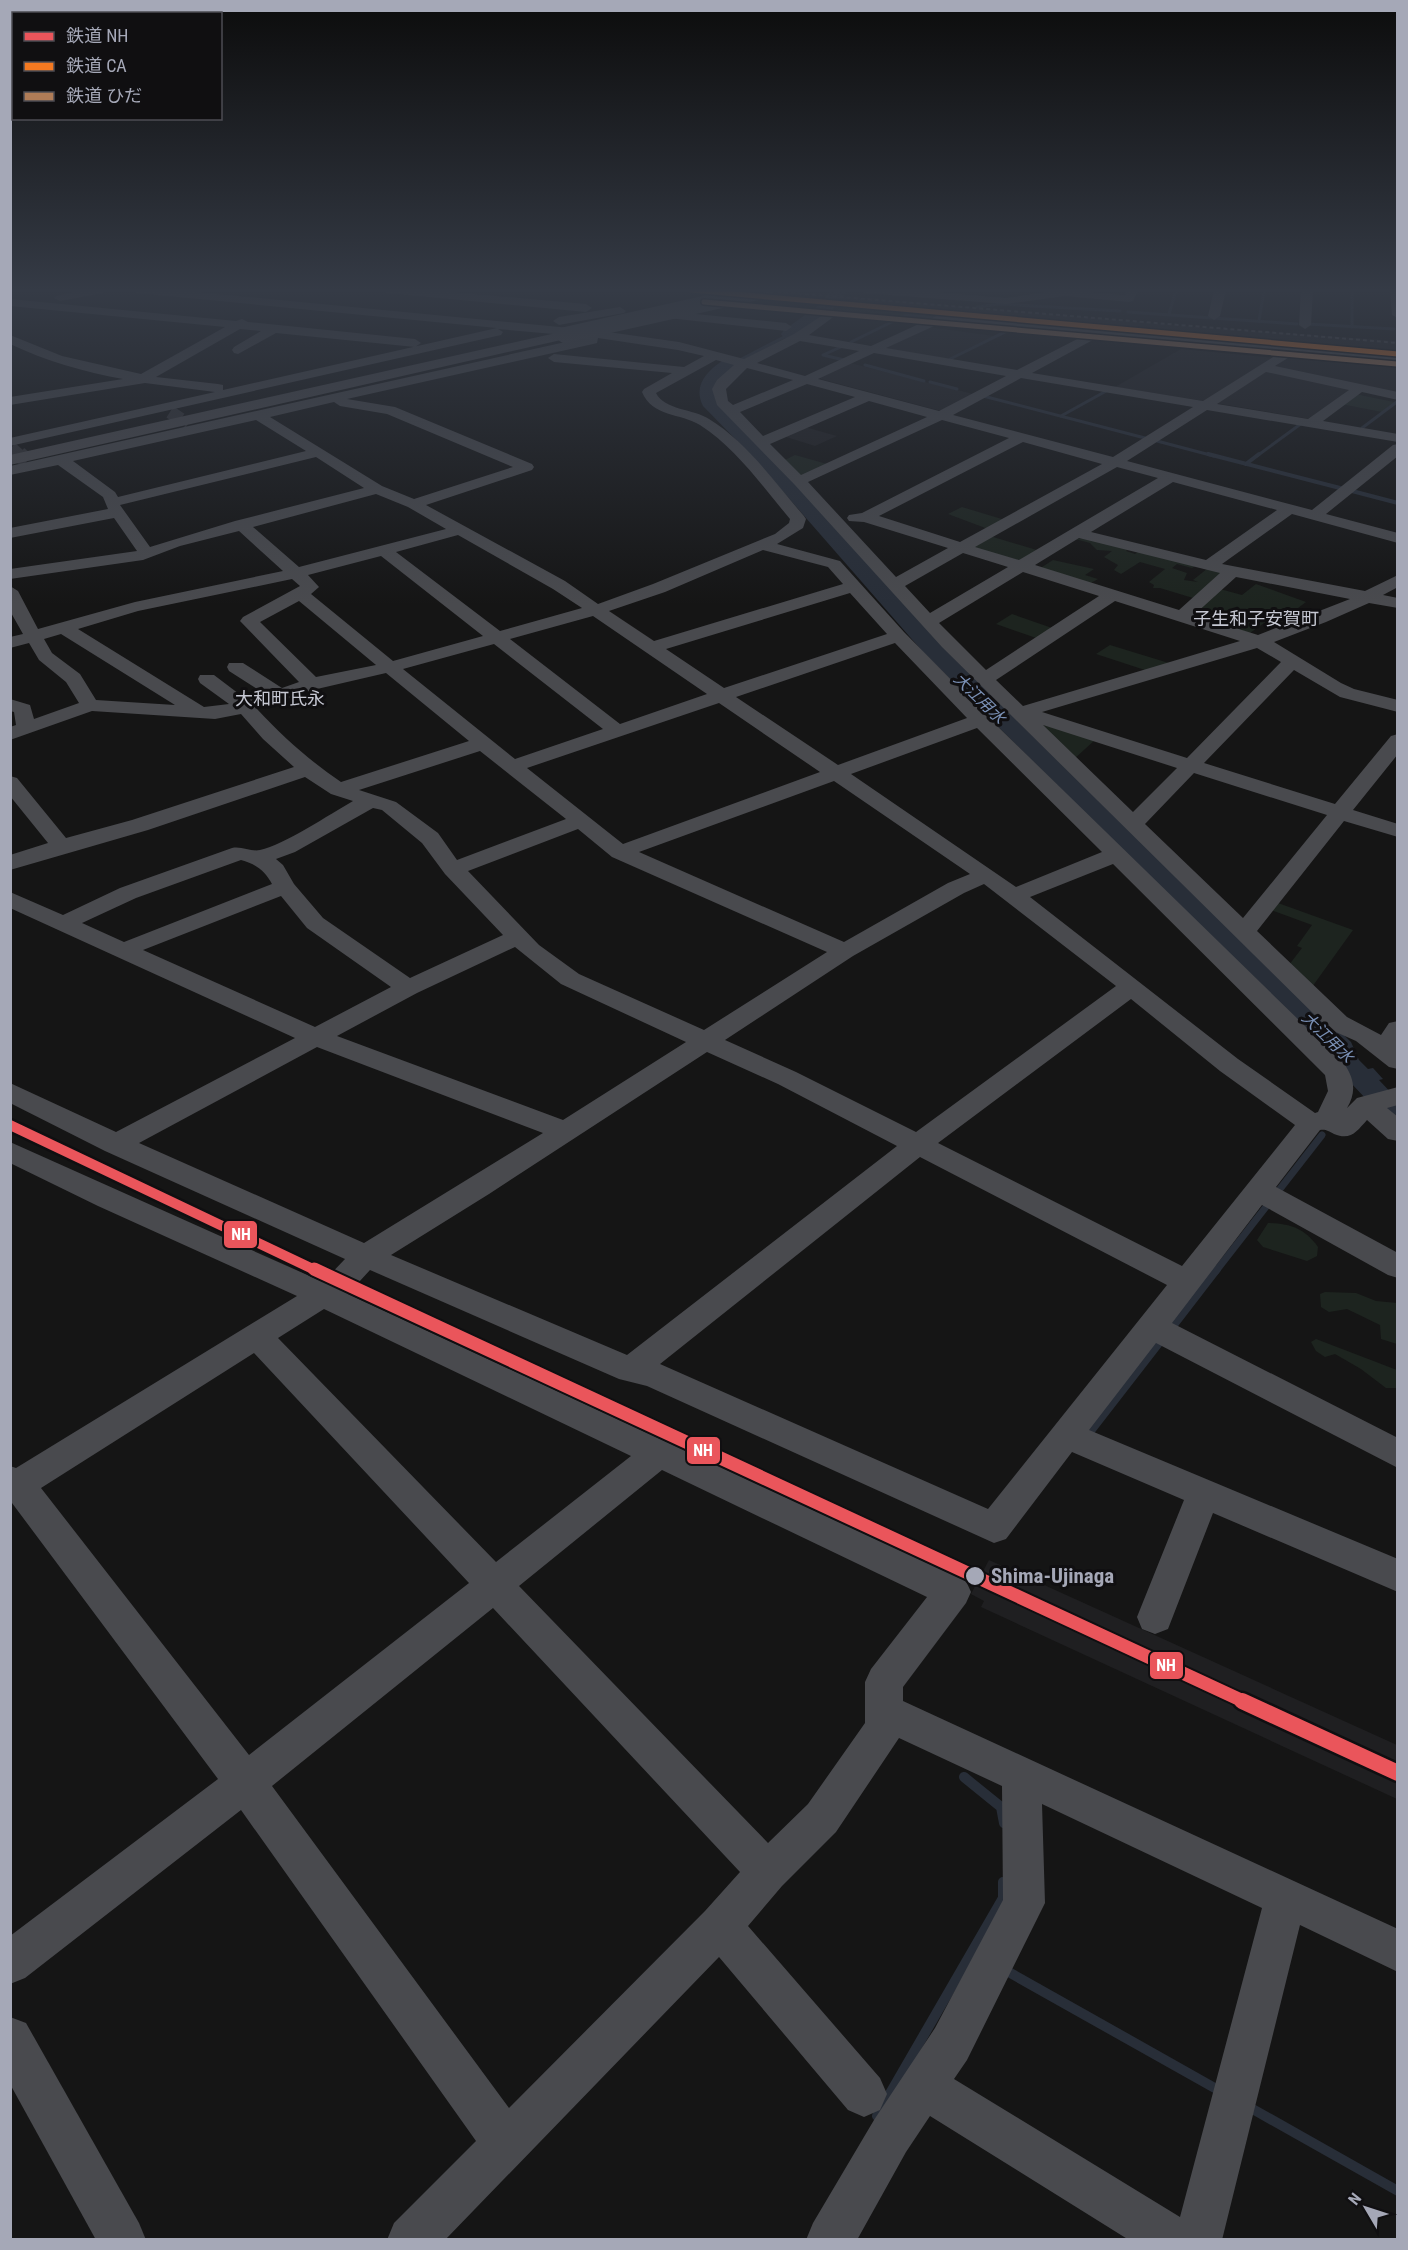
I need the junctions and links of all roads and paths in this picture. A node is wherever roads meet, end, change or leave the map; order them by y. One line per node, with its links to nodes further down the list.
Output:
1 (23, 395): 18 (street)
2 (222, 395): 20 (street)
3 (260, 395): 32 (highway)
4 (309, 395): 35 (highway, bridge)
5 (347, 395): 15 (street)
6 (650, 395): 52 (street)
7 (720, 395): 22 (street)
8 (771, 395): 22 (street)
9 (865, 395): 14 (street)
10 (979, 395): 24 (street)
11 (1145, 395): 17 (street)
12 (1222, 395): 17 (street)
13 (1350, 395): 25 (street)
14 (869, 396): 24 (street); 30 (street)
15 (324, 400): 23 (street); 41 (street)
16 (83, 404): 18 (street)
17 (1206, 405): 25 (street); 36 (street)
18 (61, 406): 21 (street); 26 (street)
19 (104, 406): 20 (street)
20 (168, 409): 26 (street)
21 (10, 410)
22 (731, 411): 30 (street)
23 (258, 415): 33 (street); 34 (street)
24 (942, 415): 27 (street); 39 (street)
25 (1311, 423): 28 (street)
26 (81, 427): 29 (street)
27 (1022, 436): 36 (street); 45 (street)
28 (1398, 438)
29 (10, 442)
30 (762, 442): 39 (street)
31 (1398, 448): 44 (street)
32 (11, 449)
33 (316, 453): 40 (street); 42 (street)
34 (60, 459): 35 (street); 42 (street)
35 (24, 462): 37 (street)
36 (1116, 462): 38 (street); 53 (street)
37 (10, 471)
38 (1172, 477): 43 (street); 50 (street)
39 (799, 480): 46 (street)
40 (377, 489): 41 (street); 47 (street)
41 (413, 504): 48 (street)
42 (115, 508): 49 (street); 55 (street)
43 (1289, 509): 44 (street); 56 (street)
44 (1314, 516): 51 (street)
45 (865, 517): 46 (street); 53 (street)
46 (836, 521): 62 (street)
47 (241, 524): 55 (street); 59 (street)
48 (460, 530): 54 (street); 69 (street)
49 (10, 533)
50 (1077, 533): 56 (street); 57 (street)
51 (1398, 538)
52 (761, 545): 63 (street); 69 (street)
53 (962, 548): 57 (street); 62 (street)
54 (384, 550): 59 (street); 75 (street)
55 (146, 552): 60 (street)
56 (1209, 565): 58 (street)
57 (1022, 566): 66 (street); 71 (street)
58 (1232, 571): 67 (street); 70 (street)
59 (296, 573): 64 (street); 72 (street)
60 (10, 574)
61 (1398, 580): 67 (street)
62 (894, 585): 71 (street)
63 (855, 586): 73 (street); 78 (street)
64 (300, 593): 81 (street); 84 (street)
65 (11, 595): 74 (street)
66 (1113, 595): 70 (street); 83 (street)
67 (1369, 597): 68 (street); 76 (street)
68 (1398, 603)
69 (596, 610): 75 (street); 78 (street)
70 (1182, 617): 76 (street)
71 (928, 622): 83 (street)
72 (66, 629): 74 (street); 91 (street)
73 (898, 636): 86 (street); 93 (street)
74 (35, 637): 77 (street); 88 (street)
75 (498, 638): 81 (street); 94 (street)
76 (1261, 642): 79 (street); 92 (street)
77 (10, 643)
78 (651, 648): 86 (street)
79 (1292, 661): 90 (street); 98 (street)
80 (236, 667): 85 (street)
81 (390, 667): 84 (street); 97 (street)
82 (207, 679): 89 (street)
83 (985, 679): 92 (street)
84 (312, 684): 85 (street)
85 (280, 695): 89 (street)
86 (723, 697): 94 (street); 101 (street)
87 (10, 705): 95 (street)
88 (90, 705): 91 (street); 95 (street)
89 (245, 706): 91 (street); 100 (street)
90 (1398, 706)
91 (201, 712)
92 (1020, 713): 98 (street); 107 (street)
93 (980, 720): 101 (street); 111 (street)
94 (617, 731): 99 (street)
95 (18, 732)
96 (1398, 740): 105 (street)
97 (484, 743): 99 (street); 103 (street)
98 (1191, 765): 105 (street); 107 (street)
99 (513, 766): 106 (street)
100 (308, 768): 103 (street); 109 (street)
101 (836, 773): 110 (street); 115 (street)
102 (10, 782): 109 (street)
103 (338, 790): 104 (street)
104 (371, 800): 112 (street); 114 (street)
105 (1339, 813): 108 (street); 120 (street)
106 (580, 822): 110 (street); 114 (street)
107 (1134, 824): 120 (street)
108 (1398, 831)
109 (61, 846): 113 (street)
110 (620, 852): 123 (street)
111 (1116, 854): 117 (street); 132 (street)
112 (260, 858): 116 (street); 119 (street)
113 (10, 863)
114 (453, 869): 121 (street)
115 (987, 875): 117 (street); 123 (street)
116 (285, 887): 122 (street); 125 (street)
117 (1014, 896): 124 (street)
118 (10, 898): 119 (street)
119 (64, 923): 122 (street)
120 (1244, 932): 128 (street)
121 (518, 937): 125 (street); 127 (street)
122 (123, 950): 126 (street)
123 (845, 951): 127 (street)
124 (1131, 987): 132 (street); 136 (street)
125 (408, 988): 126 (street)
126 (317, 1038): 133 (street); 135 (street)
127 (704, 1041): 133 (street); 136 (street)
128 (1393, 1047)
129 (10, 1092): 135 (street)
130 (1398, 1096): 131 (street)
131 (1366, 1104): 132 (street); 134 (street)
132 (1319, 1121): 138 (street)
133 (566, 1131): 139 (street)
134 (1398, 1132)
135 (115, 1144): 139 (street)
136 (917, 1145): 141 (street); 145 (street)
137 (10, 1151): 142 (street)
138 (1268, 1196): 140 (street); 141 (street)
139 (366, 1256): 142 (street); 145 (street)
140 (1398, 1268)
141 (1185, 1281): 143 (street)
142 (325, 1296): 144 (street); 147 (street)
143 (1161, 1332): 146 (street); 148 (street)
144 (258, 1337): 149 (street); 152 (street)
145 (630, 1370): 146 (street)
146 (1066, 1435): 150 (street)
147 (659, 1453): 152 (street); 154 (street)
148 (1398, 1454)
149 (13, 1484): 156 (street)
150 (1203, 1494): 151 (street); 153 (street)
151 (1398, 1576)
152 (494, 1585): 156 (street); 157 (street)
153 (1155, 1617)
154 (885, 1712): 155 (street); 157 (street)
155 (1021, 1775): 158 (street); 163 (street)
156 (245, 1782): 161 (street); 165 (street)
157 (768, 1872): 159 (street)
158 (1286, 1897): 160 (street); 170 (street)
159 (720, 1926): 164 (street); 165 (street)
160 (1398, 1951)
161 (10, 1963)
162 (10, 2039): 166 (street)
163 (923, 2086): 168 (street); 169 (street)
164 (864, 2094)
165 (505, 2142): 167 (street)
166 (122, 2240)
167 (411, 2240)
168 (830, 2240)
169 (1174, 2240)
170 (1198, 2240)

